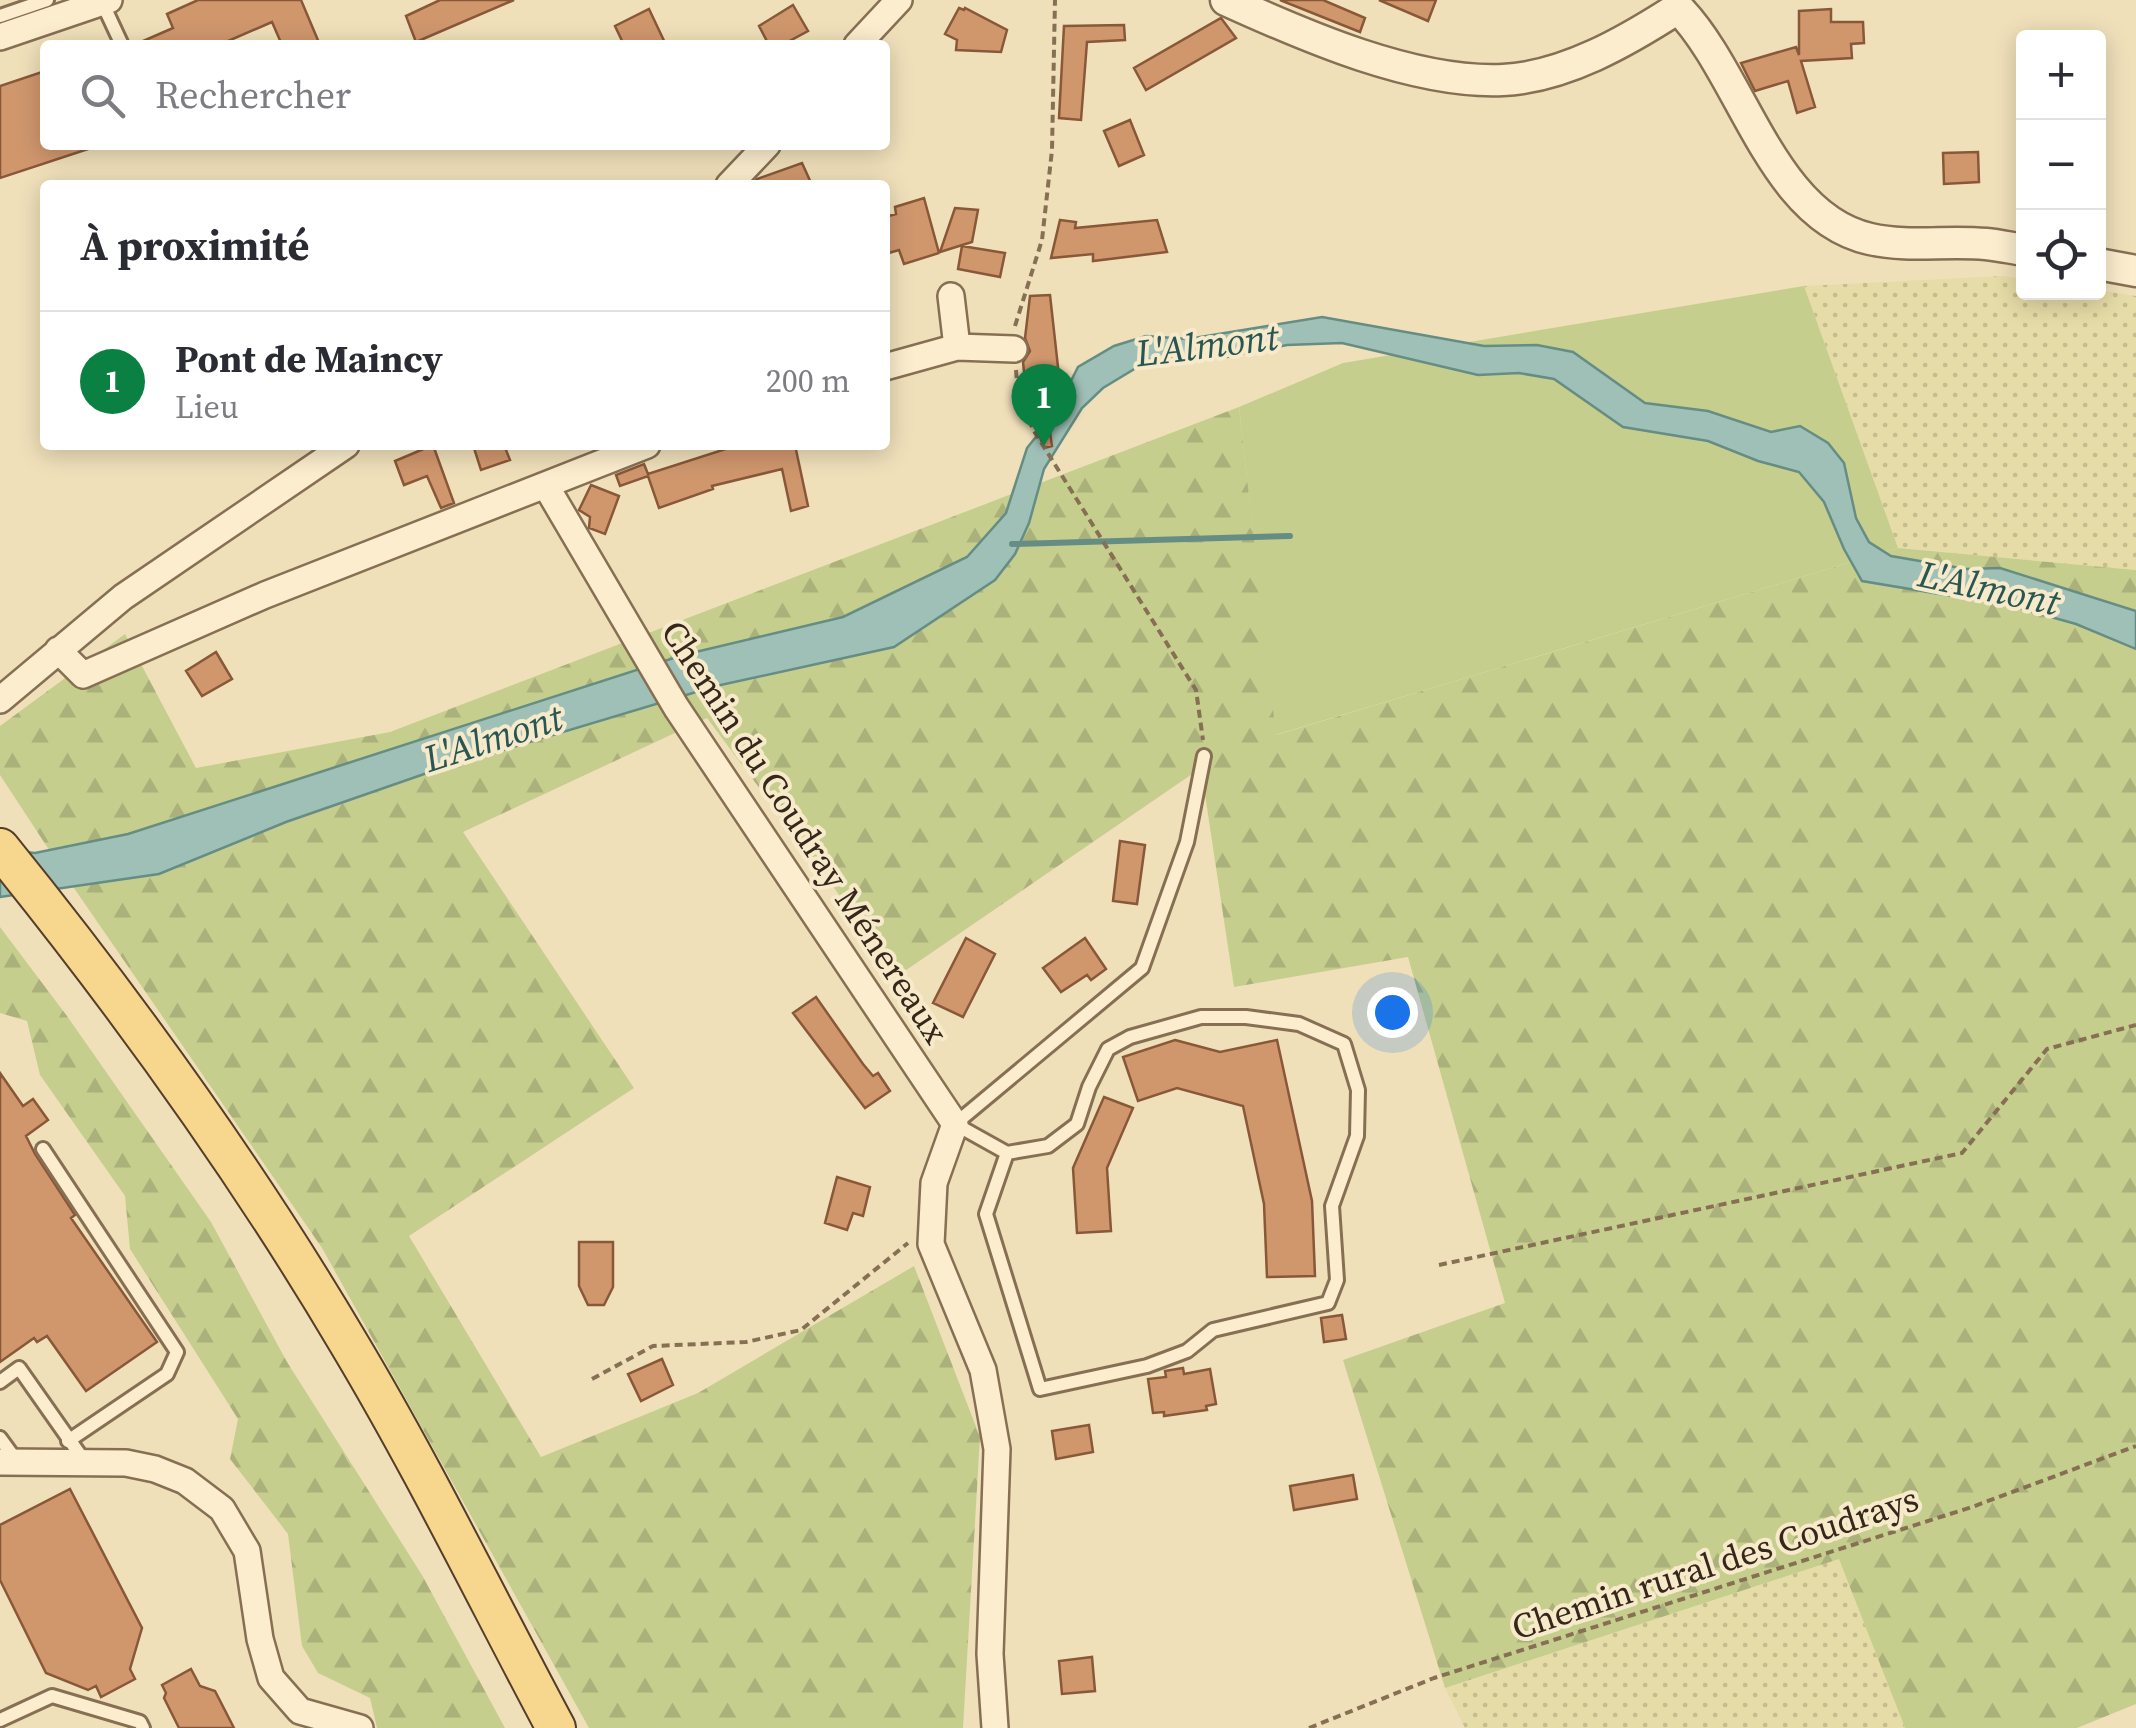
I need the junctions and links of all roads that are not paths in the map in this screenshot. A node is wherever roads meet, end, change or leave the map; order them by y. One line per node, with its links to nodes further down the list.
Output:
1 (47, 0): 6 (lane)
2 (900, 0): 9 (street)
3 (1226, 0): 5 (street)
4 (104, 1): 7 (street); 8 (lane)
5 (1683, 4): 12 (street)
6 (0, 16)
7 (0, 37)
8 (120, 40)
9 (862, 40)
10 (762, 150): 11 (street)
11 (735, 180)
12 (2016, 249)
13 (2106, 265): 14 (street)
14 (2136, 271)
15 (951, 296): 16 (street)
16 (957, 347): 17 (street); 18 (street)
17 (1014, 348)
18 (890, 366)
19 (339, 450): 22 (street)
20 (635, 450): 21 (street)
21 (546, 486): 22 (street); 28 (street, Chemin du Coudray Ménereaux)
22 (58, 650): 23 (street)
23 (0, 700)
24 (1204, 756): 28 (lane)
25 (0, 848): 27 (main road)
26 (0, 876): 27 (main road)
27 (118, 1014): 39 (main road); 40 (main road)
28 (955, 1124): 30 (lane); 41 (street)
29 (43, 1149): 33 (lane)
30 (1007, 1153): 30 (lane)
31 (0, 1382): 33 (lane)
32 (0, 1438): 34 (lane)
33 (68, 1440): 35 (lane)
34 (8, 1462): 35 (street)
35 (85, 1462): 38 (street)
36 (0, 1720): 37 (lane)
37 (143, 1728)
38 (360, 1728)
39 (537, 1728)
40 (556, 1728)
41 (994, 1728)

